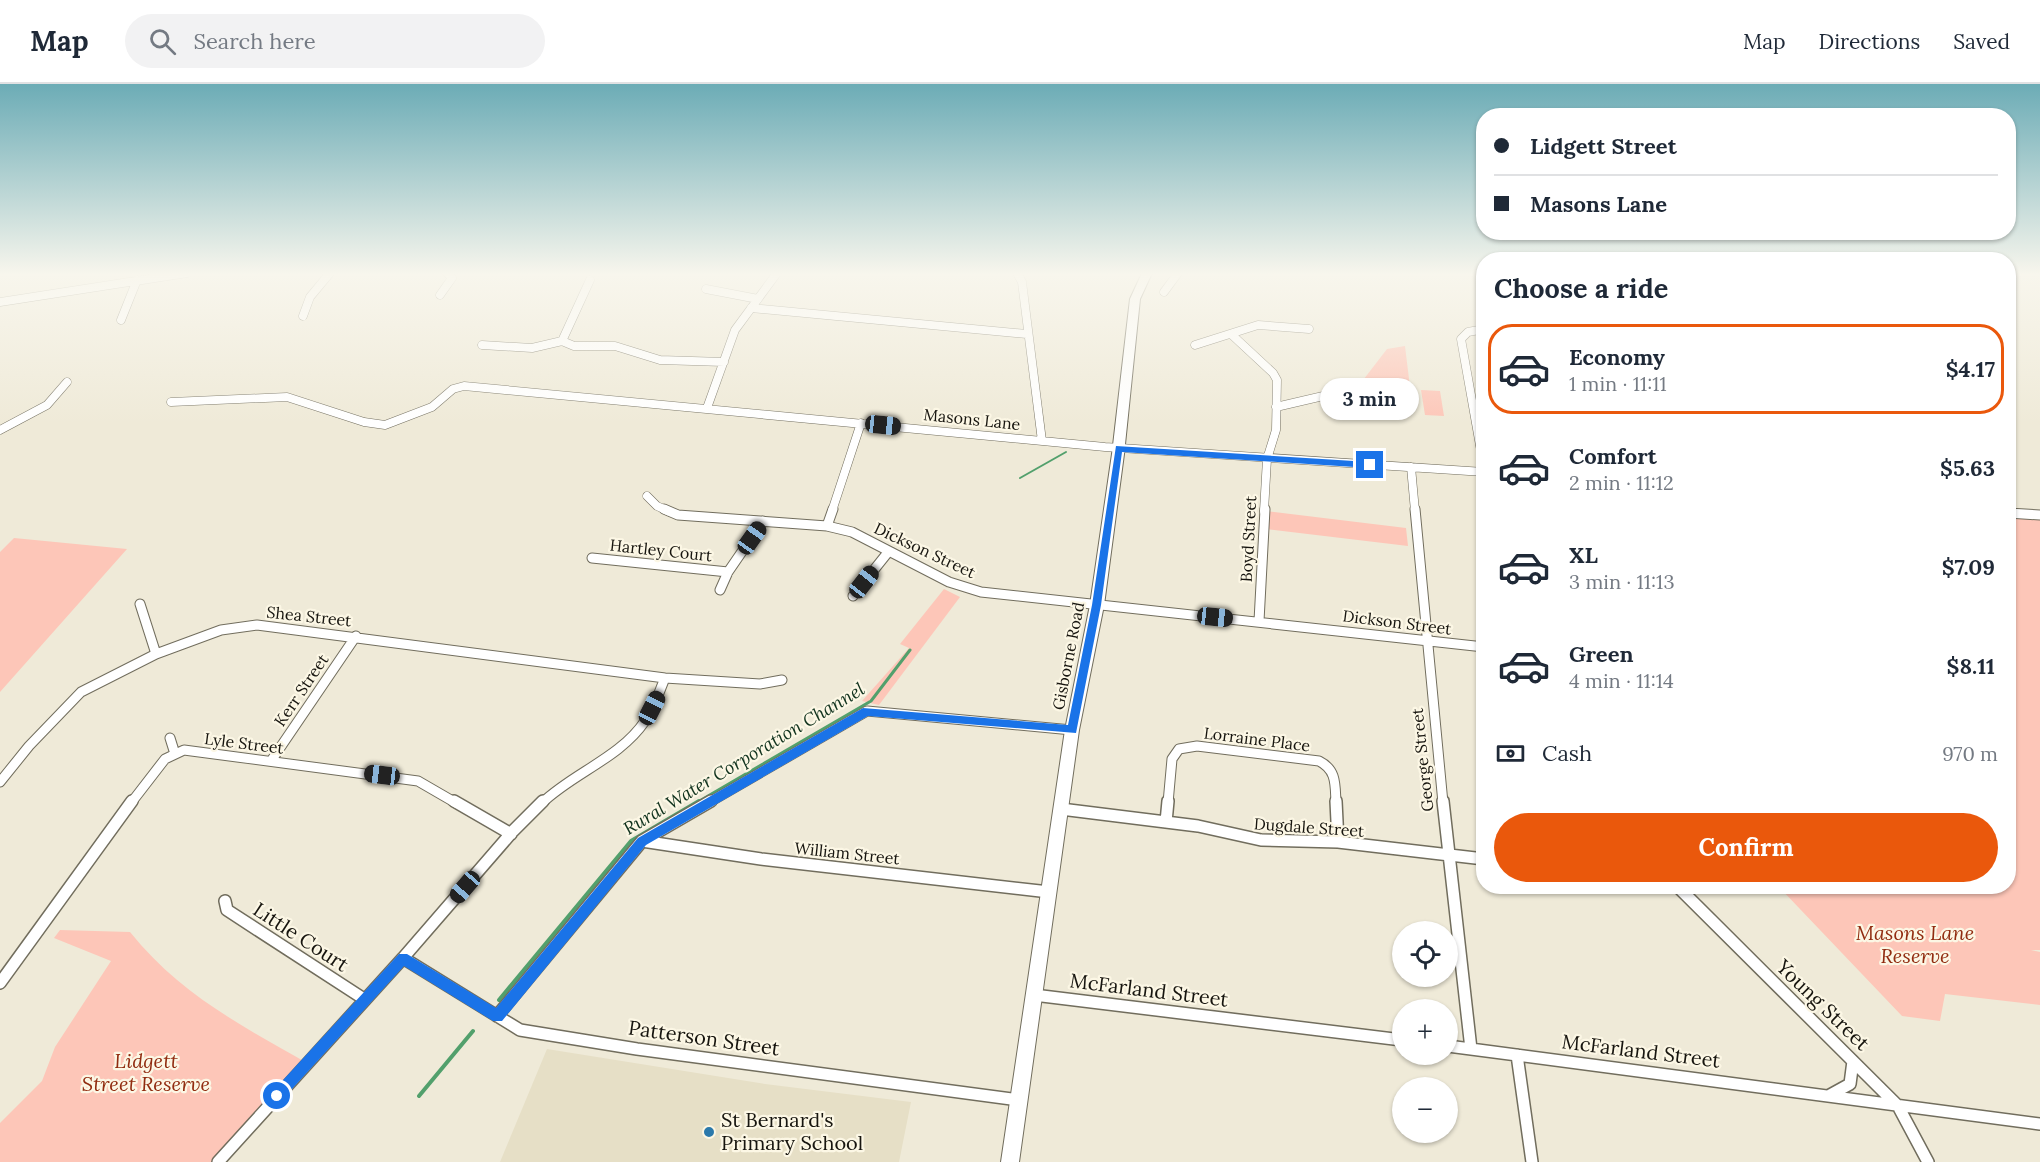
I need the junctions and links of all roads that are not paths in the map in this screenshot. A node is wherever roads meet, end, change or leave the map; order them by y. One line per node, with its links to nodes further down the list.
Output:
1 (570, 323): 10 (street)
2 (740, 323): 13 (street)
3 (913, 323): 8 (street)
4 (1026, 323): 8 (street)
5 (1132, 323): 23 (main road, Gisborne Road)
6 (1309, 329): 9 (street)
7 (1476, 330): 20 (street)
8 (1027, 334): 22 (street)
9 (1231, 334): 12 (street); 17 (street, Boyd Street)
10 (562, 341): 11 (street); 13 (street)
11 (482, 345)
12 (1195, 345)
13 (724, 362): 18 (street)
14 (67, 382): 21 (street)
15 (1336, 393): 17 (street)
16 (171, 402): 18 (street, Masons Lane)
17 (1276, 407): 24 (street, Boyd Street)
18 (707, 408): 19 (street, Masons Lane)
19 (861, 423): 22 (street, Masons Lane); 31 (street)
20 (1476, 424)
21 (2, 427)
22 (1042, 441): 23 (street, Masons Lane)
23 (1119, 448): 24 (street, Masons Lane); 38 (main road, Gisborne Road)
24 (1267, 459): 25 (street, Masons Lane); 39 (street, Boyd Street)
25 (1411, 467): 26 (street, Masons Lane); 41 (street, George Street)
26 (1476, 470)
27 (647, 496): 30 (street, Dickson Street)
28 (2016, 514): 29 (street)
29 (2040, 515)
30 (763, 521): 31 (street, Dickson Street); 34 (street, Hartley Court)
31 (827, 526): 32 (street, Dickson Street)
32 (889, 550): 36 (street); 38 (street, Dickson Street)
33 (592, 558): 34 (street, Hartley Court)
34 (728, 572): 35 (street, Hartley Court)
35 (720, 590)
36 (853, 596)
37 (140, 604): 43 (street)
38 (1096, 605): 39 (street, Dickson Street); 46 (main road, Gisborne Road)
39 (1259, 621): 41 (street, Dickson Street)
40 (356, 636): 43 (street, Shea Street); 44 (street, Shea Street); 49 (street, Kerr Street)
41 (1426, 640): 42 (street, Dickson Street); 56 (street, George Street)
42 (1476, 646)
43 (156, 654): 50 (street, Shea Street)
44 (665, 678): 45 (street, Shea Street); 53 (street)
45 (782, 680)
46 (1072, 730): 51 (main road, Gisborne Road); 54 (street)
47 (170, 738): 48 (street)
48 (175, 754): 49 (street, Lyle Street); 62 (street)
49 (271, 761): 53 (street, Lyle Street)
50 (0, 782)
51 (1061, 809): 52 (street, Dugdale Street); 58 (main road, Gisborne Road)
52 (1166, 822): 55 (street, Dugdale Street); 55 (street, Lorraine Place)
53 (511, 834): 61 (street)
54 (642, 841): 58 (street, William Street); 65 (street)
55 (1338, 842): 56 (street, Dugdale Street)
56 (1448, 855): 57 (street, Dugdale Street); 68 (street, George Street)
57 (1476, 858)
58 (1049, 892): 63 (main road, Gisborne Road)
59 (1685, 894): 70 (street, Young Street)
60 (225, 901): 64 (street, Little Court)
61 (403, 958): 64 (street); 65 (street, Patterson Street)
62 (0, 983)
63 (1034, 995): 66 (street, McFarland Street); 72 (main road, Gisborne Road)
64 (364, 999): 75 (street)
65 (497, 1016): 72 (street, Patterson Street)
66 (1392, 1039)
67 (1458, 1047): 68 (street, McFarland Street)
68 (1471, 1049): 69 (street, McFarland Street)
69 (1517, 1055): 71 (street, McFarland Street); 77 (street)
70 (1853, 1061): 71 (street); 73 (street, Young Street)
71 (1830, 1095): 73 (street, McFarland Street)
72 (1019, 1100): 76 (main road, Gisborne Road)
73 (1898, 1106): 74 (street, McFarland Street); 78 (street, Young Street)
74 (2040, 1124)
75 (218, 1162)
76 (1010, 1162)
77 (1532, 1162)
78 (1928, 1162)

